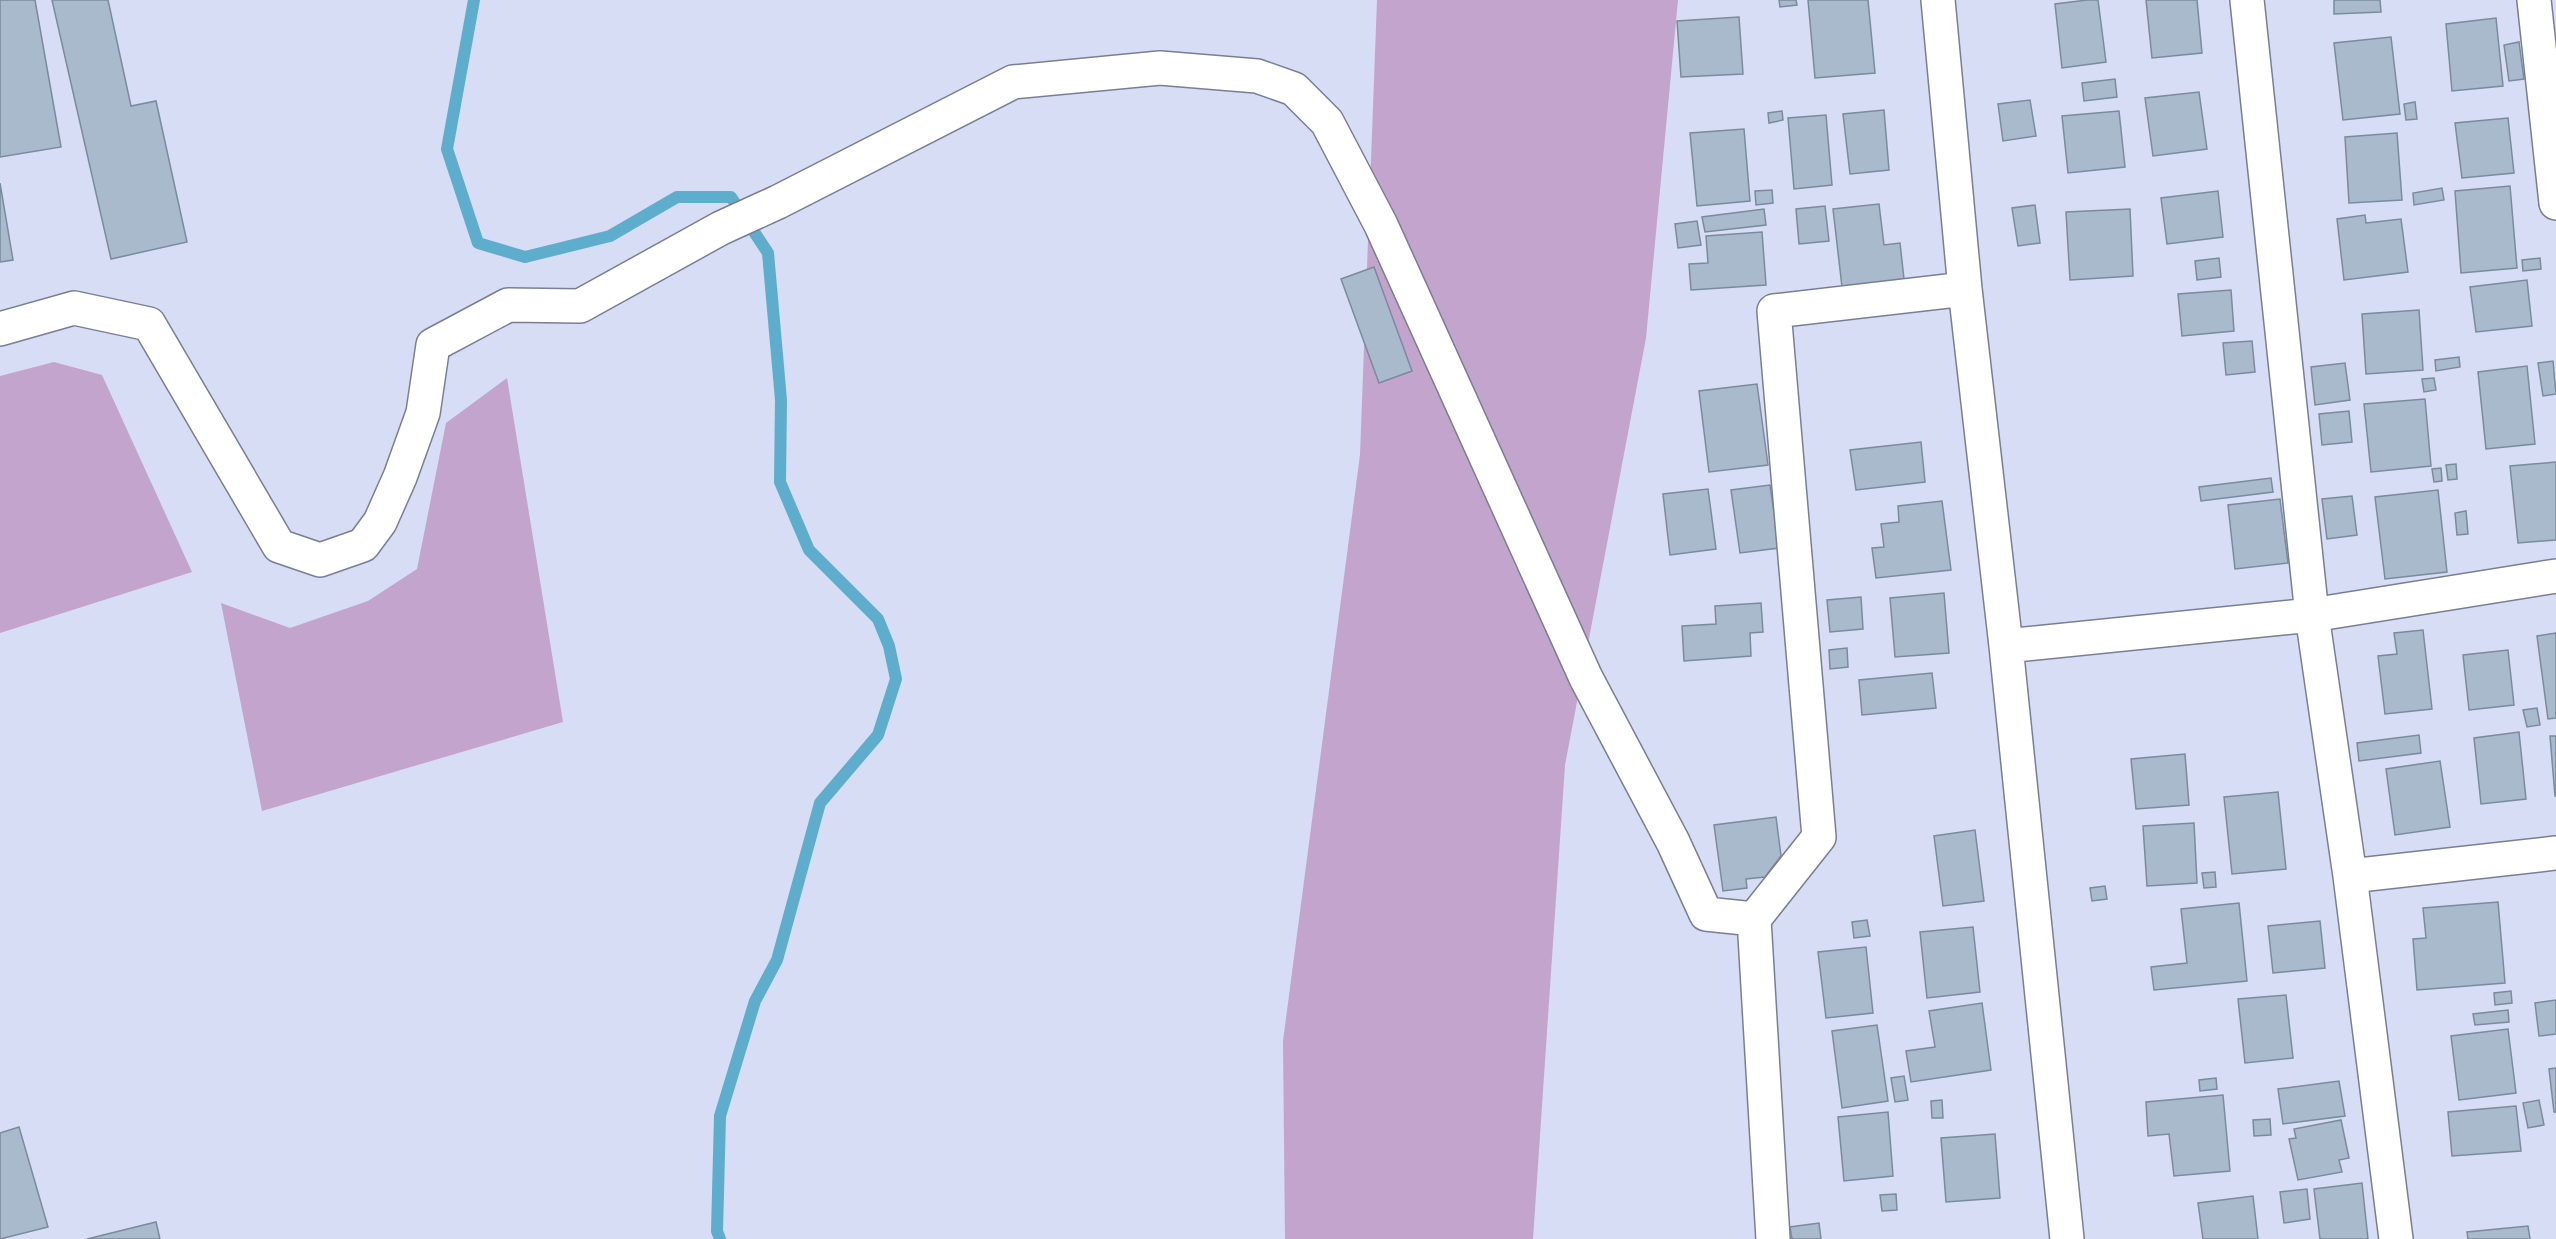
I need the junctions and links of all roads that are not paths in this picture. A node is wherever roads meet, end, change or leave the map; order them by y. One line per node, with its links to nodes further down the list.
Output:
1 (1938, 0): 5 (street)
2 (2247, 0): 8 (street)
3 (2534, 0): 4 (street)
4 (2556, 203)
5 (1965, 290): 9 (street); 12 (street)
6 (0, 329): 12 (street)
7 (2556, 576): 8 (street)
8 (2312, 615): 9 (street); 11 (street)
9 (2006, 646): 14 (street)
10 (2556, 853): 11 (street)
11 (2350, 876): 15 (street)
12 (1754, 919): 13 (street)
13 (1773, 1239)
14 (2067, 1239)
15 (2396, 1239)

